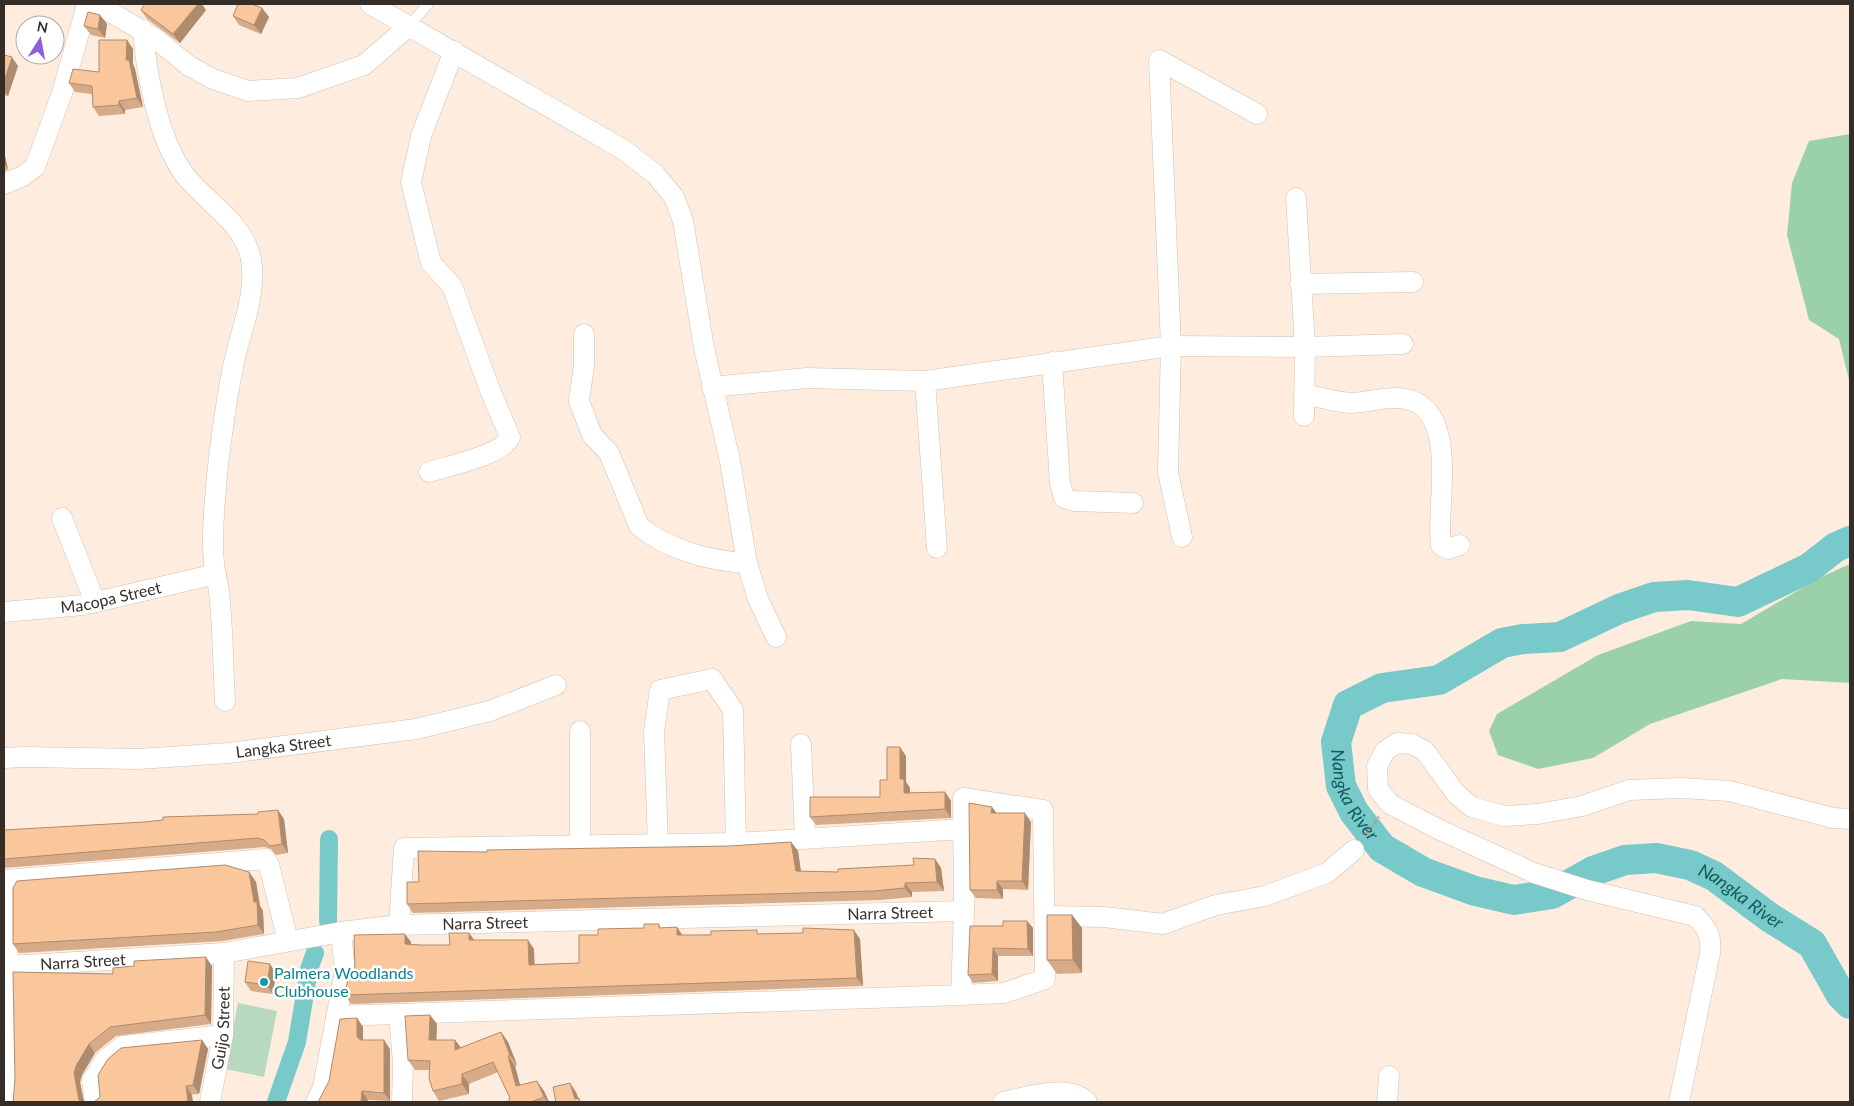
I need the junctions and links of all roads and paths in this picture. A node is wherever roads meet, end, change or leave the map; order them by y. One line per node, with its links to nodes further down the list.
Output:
1 (87, 4): 9 (street)
2 (97, 4): 6 (street)
3 (370, 4): 5 (street)
4 (428, 4): 5 (lane)
5 (409, 26): 6 (street); 7 (street)
6 (142, 30): 29 (street)
7 (454, 51): 19 (street); 22 (street)
8 (1257, 114): 15 (street)
9 (4, 184)
10 (1296, 198): 12 (street)
11 (1413, 282): 12 (street)
12 (1300, 284): 16 (street)
13 (584, 334): 28 (street)
14 (1403, 344): 16 (street)
15 (1171, 346): 16 (street); 17 (street); 25 (street)
16 (1305, 347): 20 (street)
17 (1052, 362): 18 (street); 23 (street)
18 (925, 381): 19 (street); 27 (street)
19 (712, 387): 28 (street)
20 (1304, 394): 21 (street); 26 (street)
21 (1304, 416)
22 (429, 472)
23 (1133, 502)
24 (62, 518): 30 (street)
25 (1182, 538)
26 (1460, 545)
27 (937, 548)
28 (747, 563): 32 (street)
29 (216, 574): 30 (street, Macopa Street); 34 (street)
30 (95, 602): 31 (street, Macopa Street)
31 (4, 612)
32 (776, 637)
33 (556, 685): 37 (street, Langka Street)
34 (225, 701)
35 (580, 731): 44 (street)
36 (801, 744): 41 (street)
37 (4, 758)
38 (1380, 815): 45 (path)
39 (1850, 819): 67 (street)
40 (964, 829): 41 (street); 47 (street); 48 (street)
41 (805, 838): 42 (street)
42 (736, 843): 43 (street); 43 (street)
43 (658, 844): 44 (street)
44 (580, 845): 49 (street)
45 (1354, 850): 48 (street)
46 (5, 880): 51 (street); 53 (street)
47 (964, 912): 49 (street, Narra Street); 54 (street)
48 (1044, 916): 54 (street)
49 (399, 925): 50 (street, Narra Street)
50 (341, 932): 51 (street, Narra Street); 56 (street)
51 (288, 941): 52 (street, Narra Street)
52 (224, 953): 53 (street, Narra Street); 57 (street, Guijo Street)
53 (9, 966): 59 (street)
54 (961, 995): 55 (street)
55 (399, 1014): 56 (street); 63 (street)
56 (336, 1016): 62 (street)
57 (223, 1035): 60 (street); 61 (street, Guijo Street)
58 (1389, 1076): 66 (street)
59 (8, 1102)
60 (95, 1102)
61 (210, 1102)
62 (316, 1102)
63 (402, 1102)
64 (1003, 1102): 65 (street)
65 (1087, 1102)
66 (1387, 1102)
67 (1679, 1102)

